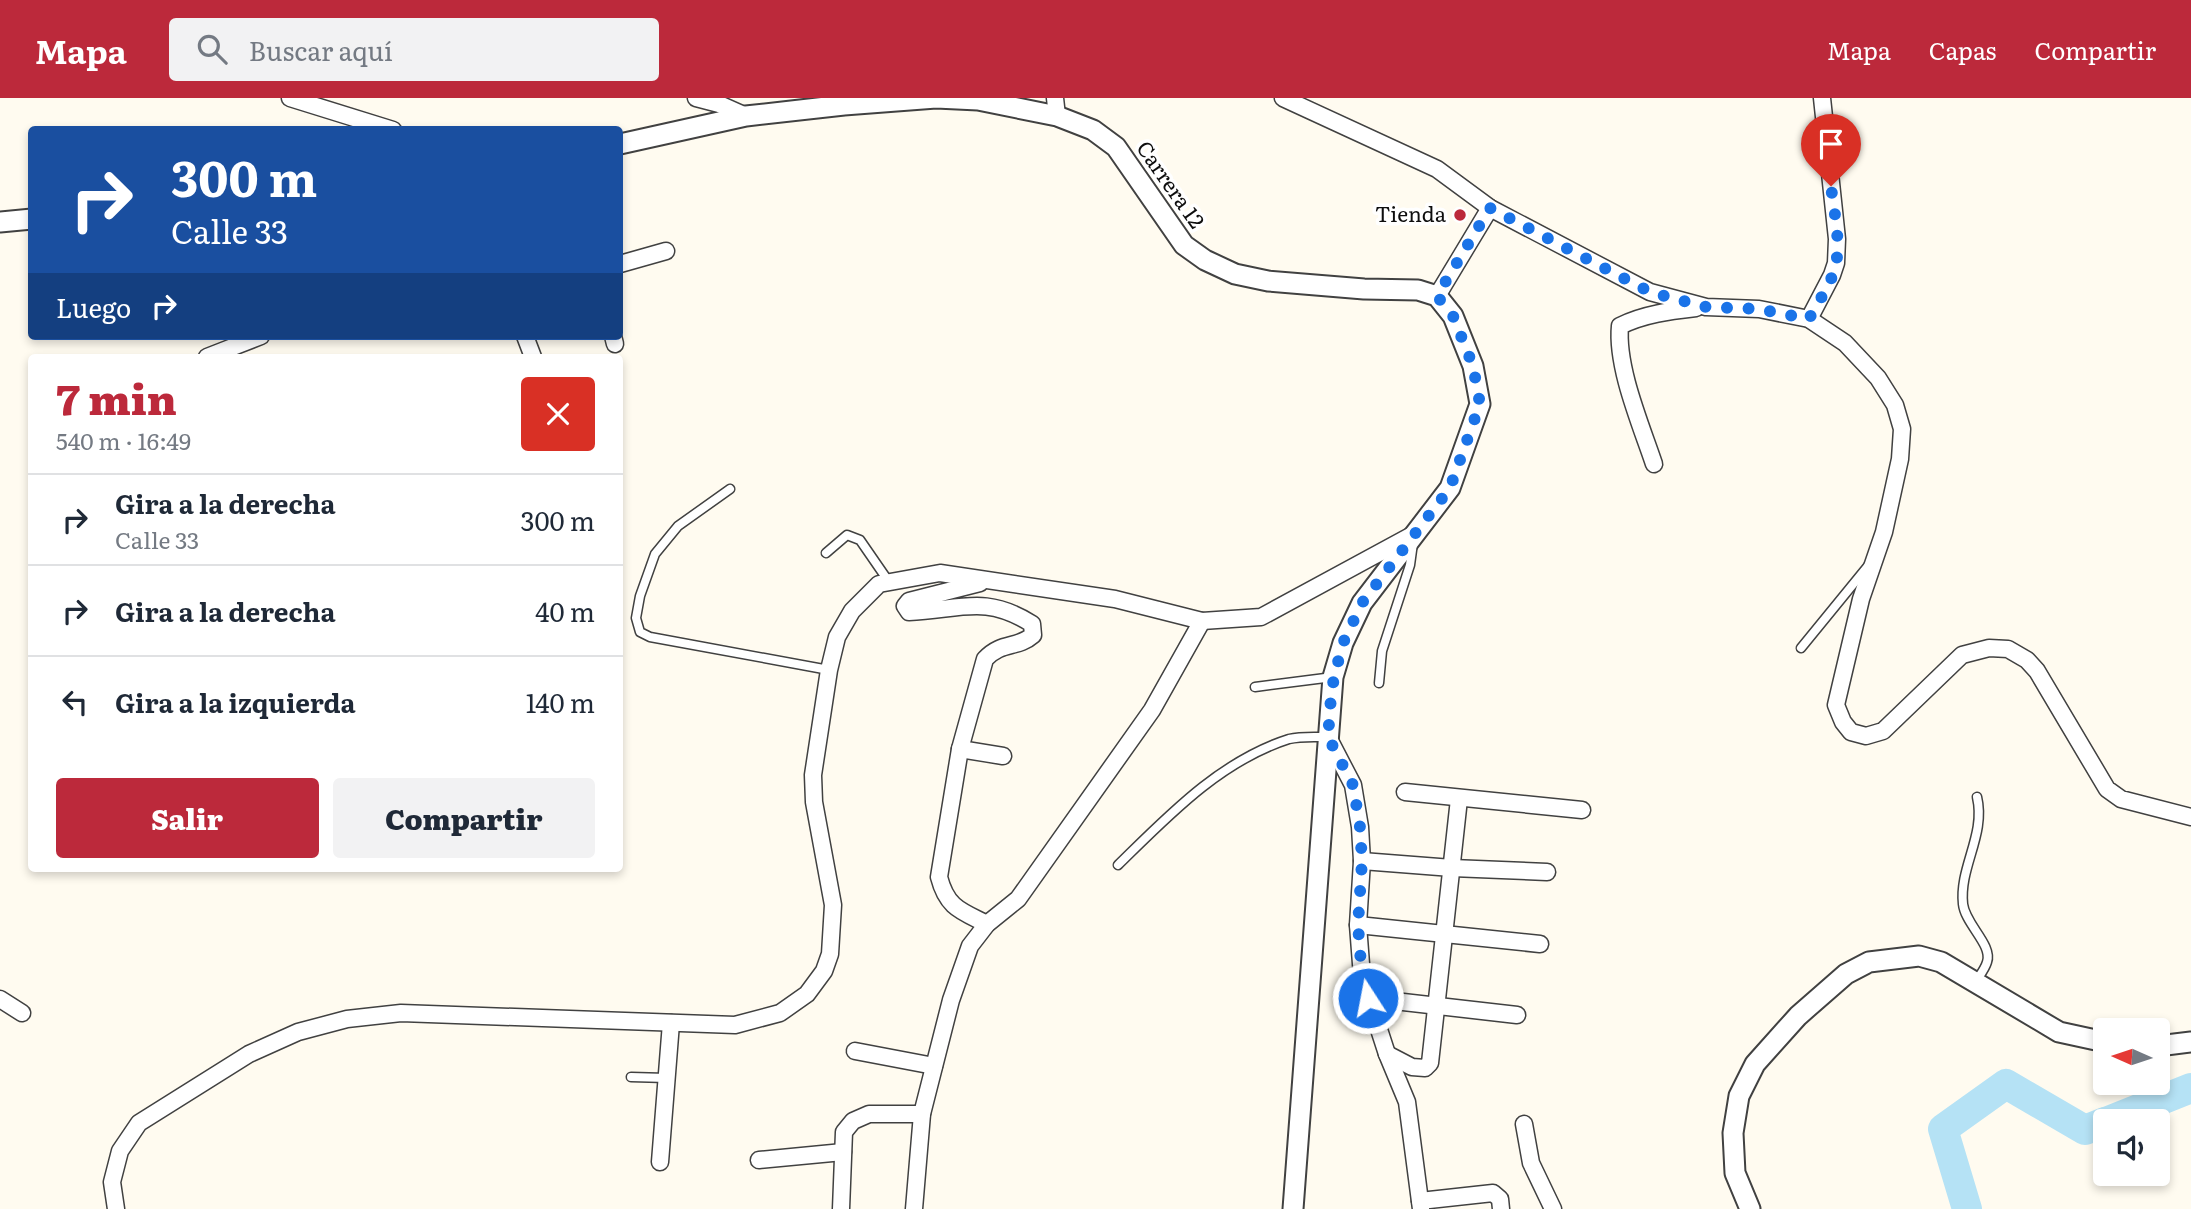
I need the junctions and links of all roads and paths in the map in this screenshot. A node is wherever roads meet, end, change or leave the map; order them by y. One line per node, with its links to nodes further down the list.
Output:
1 (290, 98): 8 (street)
2 (696, 98): 7 (street)
3 (1283, 98): 10 (street)
4 (1822, 98): 17 (street)
5 (844, 101): 6 (street, Carrera 12); 7 (street, Carrera 12)
6 (1056, 107): 15 (street, Carrera 12)
7 (746, 116): 9 (street, Carrera 12)
8 (380, 126)
9 (623, 144)
10 (1490, 208): 15 (street); 16 (street)
11 (28, 219): 12 (street)
12 (0, 222)
13 (666, 251): 14 (street)
14 (623, 263)
15 (1437, 296): 22 (street)
16 (1706, 307): 17 (street); 20 (street)
17 (1809, 319): 24 (street)
18 (251, 340): 19 (street)
19 (215, 354)
20 (1654, 464)
21 (730, 489): 29 (lane)
22 (1414, 534): 27 (street); 30 (street); 31 (lane)
23 (827, 552): 26 (lane)
24 (1876, 556): 28 (lane); 40 (street)
25 (989, 580): 26 (street); 27 (street); 34 (street)
26 (889, 582): 29 (street)
27 (1202, 621): 45 (street)
28 (1801, 648)
29 (829, 670): 55 (street)
30 (1334, 677): 32 (lane); 33 (street)
31 (1380, 682)
32 (1255, 688)
33 (1328, 737): 41 (street); 42 (lane); 73 (street)
34 (960, 749): 35 (street); 45 (street)
35 (1003, 756)
36 (1405, 793): 38 (street)
37 (1978, 797): 49 (lane)
38 (1459, 799): 39 (street); 43 (street)
39 (1582, 810)
40 (2191, 817)
41 (1362, 861): 43 (street); 46 (street)
42 (1118, 865)
43 (1452, 868): 44 (street); 47 (street)
44 (1547, 872)
45 (987, 923): 61 (street)
46 (1358, 925): 47 (street); 50 (street)
47 (1444, 935): 48 (street); 52 (street)
48 (1540, 944)
49 (1975, 984): 56 (street); 76 (street)
50 (1368, 998): 52 (street); 60 (street)
51 (0, 999): 53 (street)
52 (1437, 1007): 54 (street); 60 (street)
53 (22, 1013)
54 (1517, 1015)
55 (671, 1023): 63 (street); 70 (street)
56 (2093, 1039)
57 (2191, 1042): 58 (street)
58 (2170, 1045)
59 (855, 1051): 61 (street)
60 (1387, 1054): 69 (street)
61 (934, 1066): 64 (street)
62 (631, 1077): 63 (lane)
63 (667, 1078): 68 (street)
64 (922, 1114): 66 (street); 72 (street)
65 (1524, 1124): 75 (street)
66 (843, 1153): 67 (street); 71 (street)
67 (759, 1160)
68 (660, 1163)
69 (1421, 1205): 74 (street)
70 (116, 1209)
71 (841, 1209)
72 (914, 1209)
73 (1293, 1209)
74 (1501, 1209)
75 (1553, 1209)
76 (1750, 1209)

